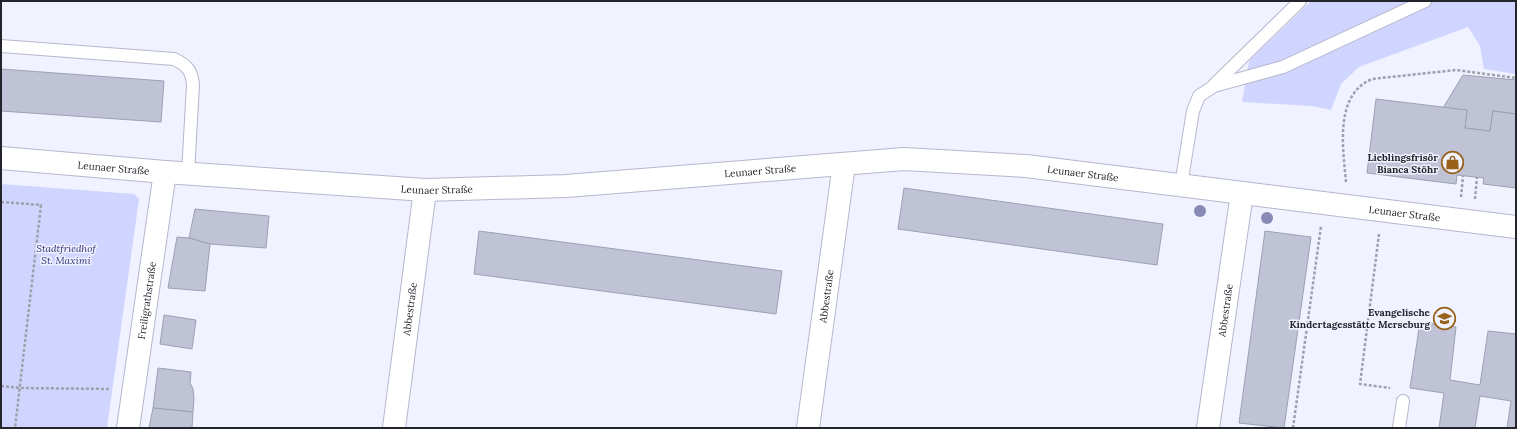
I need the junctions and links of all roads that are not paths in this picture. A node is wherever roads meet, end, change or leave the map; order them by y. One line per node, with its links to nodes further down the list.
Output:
1 (1300, 1): 4 (lane)
2 (1426, 1): 4 (lane)
3 (1, 46): 8 (lane)
4 (1214, 86): 9 (lane)
5 (1, 158): 7 (street, Leunaer Straße)
6 (844, 164): 9 (street, Leunaer Straße); 10 (street, Leunaer Straße); 16 (street, Abbestraße)
7 (165, 172): 8 (street, Leunaer Straße); 14 (street, Freiligrathstraße)
8 (188, 173): 10 (street, Leunaer Straße)
9 (1181, 185): 11 (street, Leunaer Straße)
10 (425, 190): 15 (street, Abbestraße)
11 (1242, 193): 12 (street, Leunaer Straße); 17 (street, Abbestraße)
12 (1516, 227)
13 (1403, 401): 18 (lane)
14 (128, 428)
15 (394, 428)
16 (808, 428)
17 (1208, 428)
18 (1399, 428)

